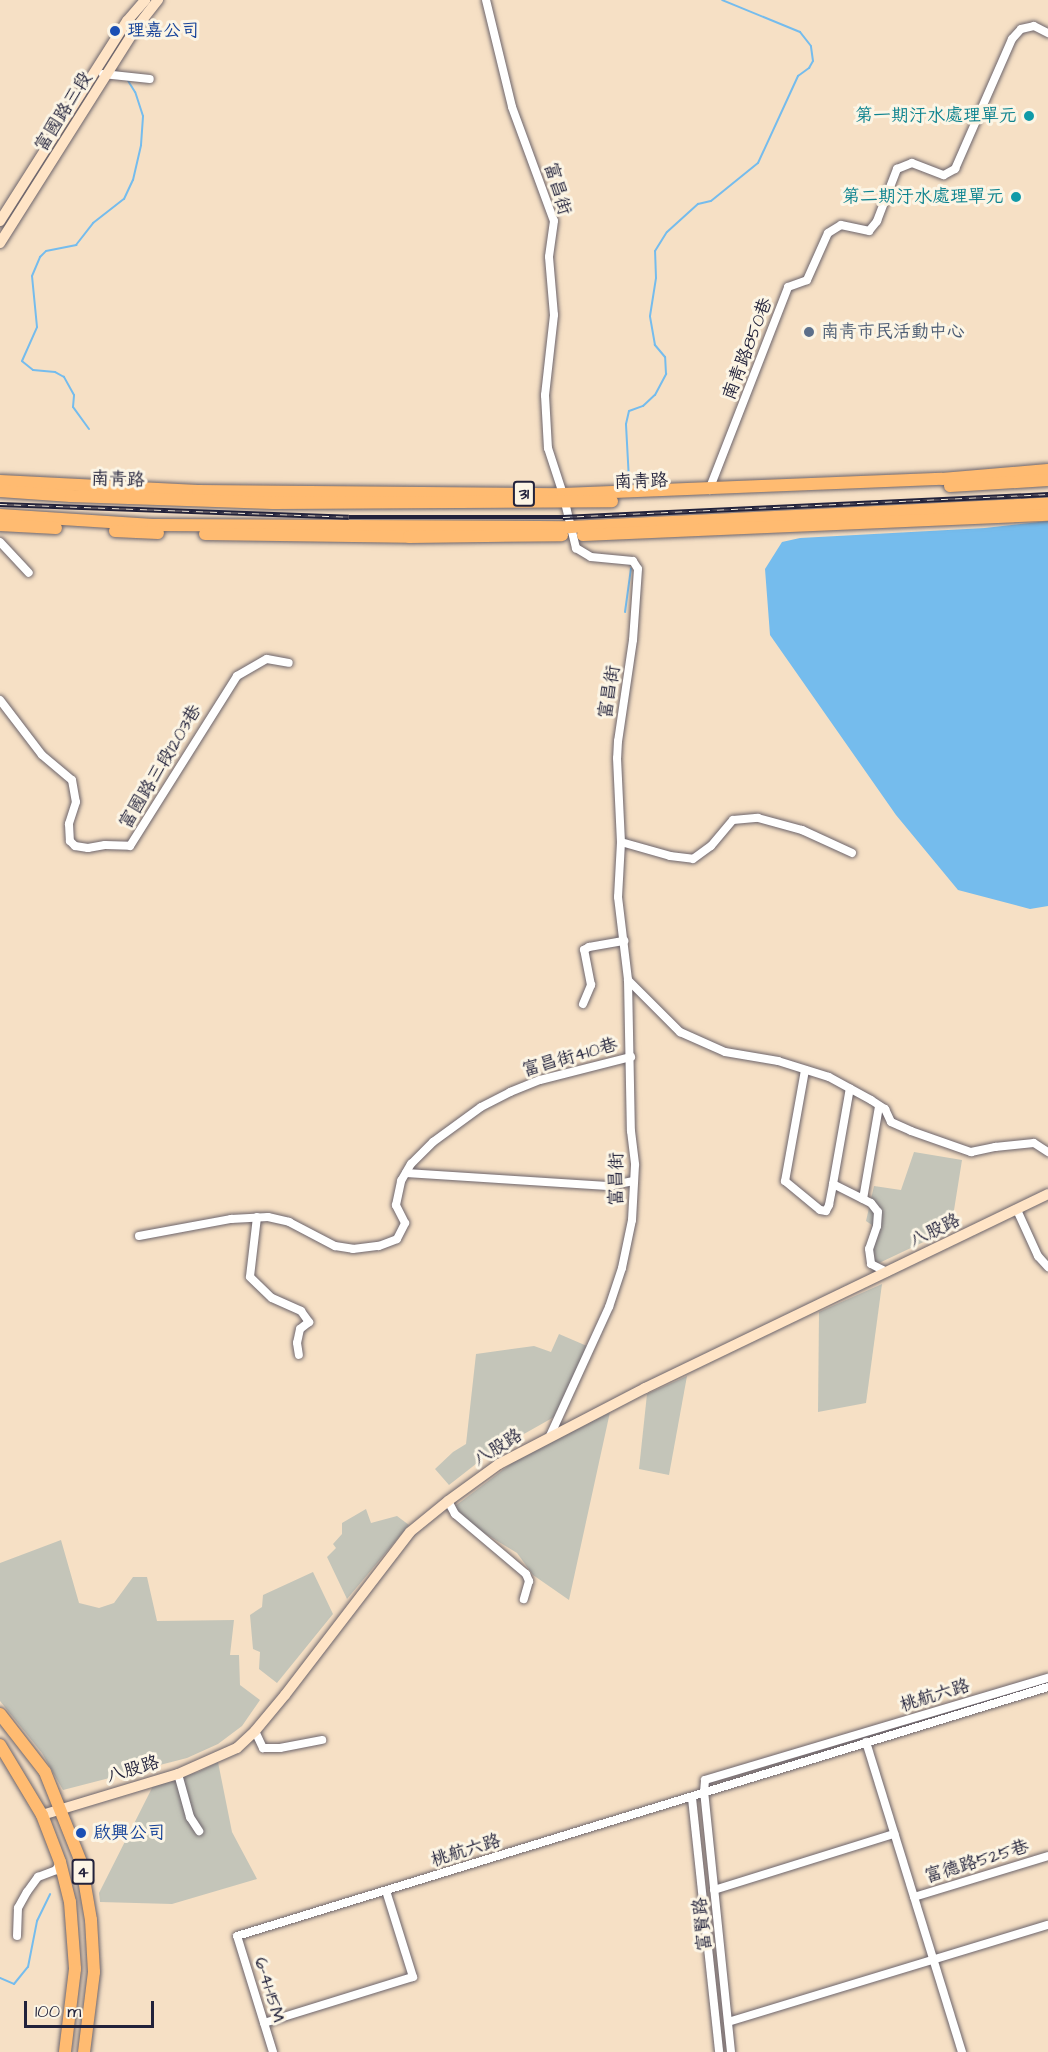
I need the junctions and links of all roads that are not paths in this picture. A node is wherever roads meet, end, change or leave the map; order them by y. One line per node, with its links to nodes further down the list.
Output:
1 (145, 0): 5 (street, 富國路三段)
2 (158, 0): 5 (street, 富國路三段)
3 (486, 0): 15 (street, 富昌街)
4 (1048, 33): 12 (street, 南青路850巷)
5 (101, 73): 6 (street); 7 (street, 富國路三段); 8 (street, 富國路三段)
6 (150, 79)
7 (0, 221)
8 (0, 243)
9 (1048, 470): 12 (main road, 31)
10 (1048, 480): 15 (main road, 南青路 / 31)
11 (0, 481): 14 (main road, 31)
12 (709, 490): 15 (main road, 31)
13 (0, 491): 16 (main road, 南青路 / 31)
14 (198, 491): 15 (main road, 31); 16 (main road, 南青路)
15 (564, 499): 16 (main road, 南青路 / 31); 24 (street, 富昌街)
16 (235, 501)
17 (1048, 504): 18 (main road, 31)
18 (838, 514): 21 (main road); 24 (main road, 31)
19 (0, 515): 23 (main road, 31)
20 (1048, 515): 21 (main road, 31)
21 (922, 521): 24 (main road, 31)
22 (0, 525): 25 (main road, 31)
23 (168, 525): 24 (main road, 31); 25 (main road)
24 (571, 531): 25 (main road, 31); 30 (street, 富昌街)
25 (215, 534)
26 (0, 542): 27 (street)
27 (29, 573)
28 (289, 663): 29 (street, 富國路三段1203巷)
29 (0, 700)
30 (621, 842): 31 (street); 32 (street, 富昌街)
31 (852, 853)
32 (624, 941): 33 (street, 富昌街); 34 (street)
33 (628, 980): 35 (street, 富昌街); 36 (street)
34 (584, 1004)
35 (631, 1057): 40 (street, 富昌街410巷); 41 (street, 富昌街)
36 (805, 1070): 37 (street); 42 (street)
37 (850, 1088): 38 (street); 42 (street)
38 (879, 1106): 39 (street); 44 (street)
39 (1048, 1152)
40 (406, 1173): 41 (street); 46 (street, 富昌街410巷)
41 (634, 1181): 51 (street, 富昌街)
42 (833, 1184): 44 (street)
43 (1048, 1194): 45 (street, 八股路)
44 (863, 1199): 49 (street)
45 (1017, 1210): 48 (street); 49 (street, 八股路)
46 (257, 1217): 47 (street, 富昌街410巷); 50 (street)
47 (139, 1236)
48 (1048, 1267)
49 (887, 1272): 51 (street, 八股路)
50 (299, 1355)
51 (550, 1436): 52 (street, 八股路)
52 (448, 1501): 53 (street); 57 (street, 八股路)
53 (524, 1599)
54 (1048, 1678): 62 (street, 桃航六路)
55 (1048, 1688): 59 (street, 桃航六路)
56 (0, 1714): 64 (main road, 4)
57 (255, 1731): 58 (street); 61 (street, 八股路)
58 (322, 1740)
59 (866, 1742): 62 (street, 桃航六路); 67 (street)
60 (0, 1745): 65 (main road, 4)
61 (178, 1774): 64 (street, 八股路); 66 (street)
62 (704, 1792): 63 (street, 桃航六路); 70 (street, 富賢路)
63 (692, 1798): 71 (street, 桃航六路); 82 (street, 富賢路)
64 (61, 1809): 65 (street, 八股路); 80 (main road, 4)
65 (42, 1815): 69 (main road, 4)
66 (199, 1831)
67 (894, 1834): 70 (street); 72 (street)
68 (1048, 1856): 72 (street, 富德路525巷)
69 (60, 1862): 74 (street); 79 (main road, 4)
70 (714, 1890): 77 (street, 富賢路)
71 (386, 1891): 75 (street, 桃航六路); 78 (street)
72 (914, 1897): 76 (street)
73 (1048, 1925): 76 (street)
74 (17, 1936)
75 (237, 1936): 78 (street, 6-41-15M)
76 (933, 1960): 77 (street); 84 (street)
77 (728, 2022): 83 (street, 富賢路)
78 (264, 2023): 81 (street, 6-41-15M)
79 (65, 2052)
80 (84, 2052)
81 (273, 2052)
82 (719, 2052)
83 (731, 2052)
84 (962, 2052)

